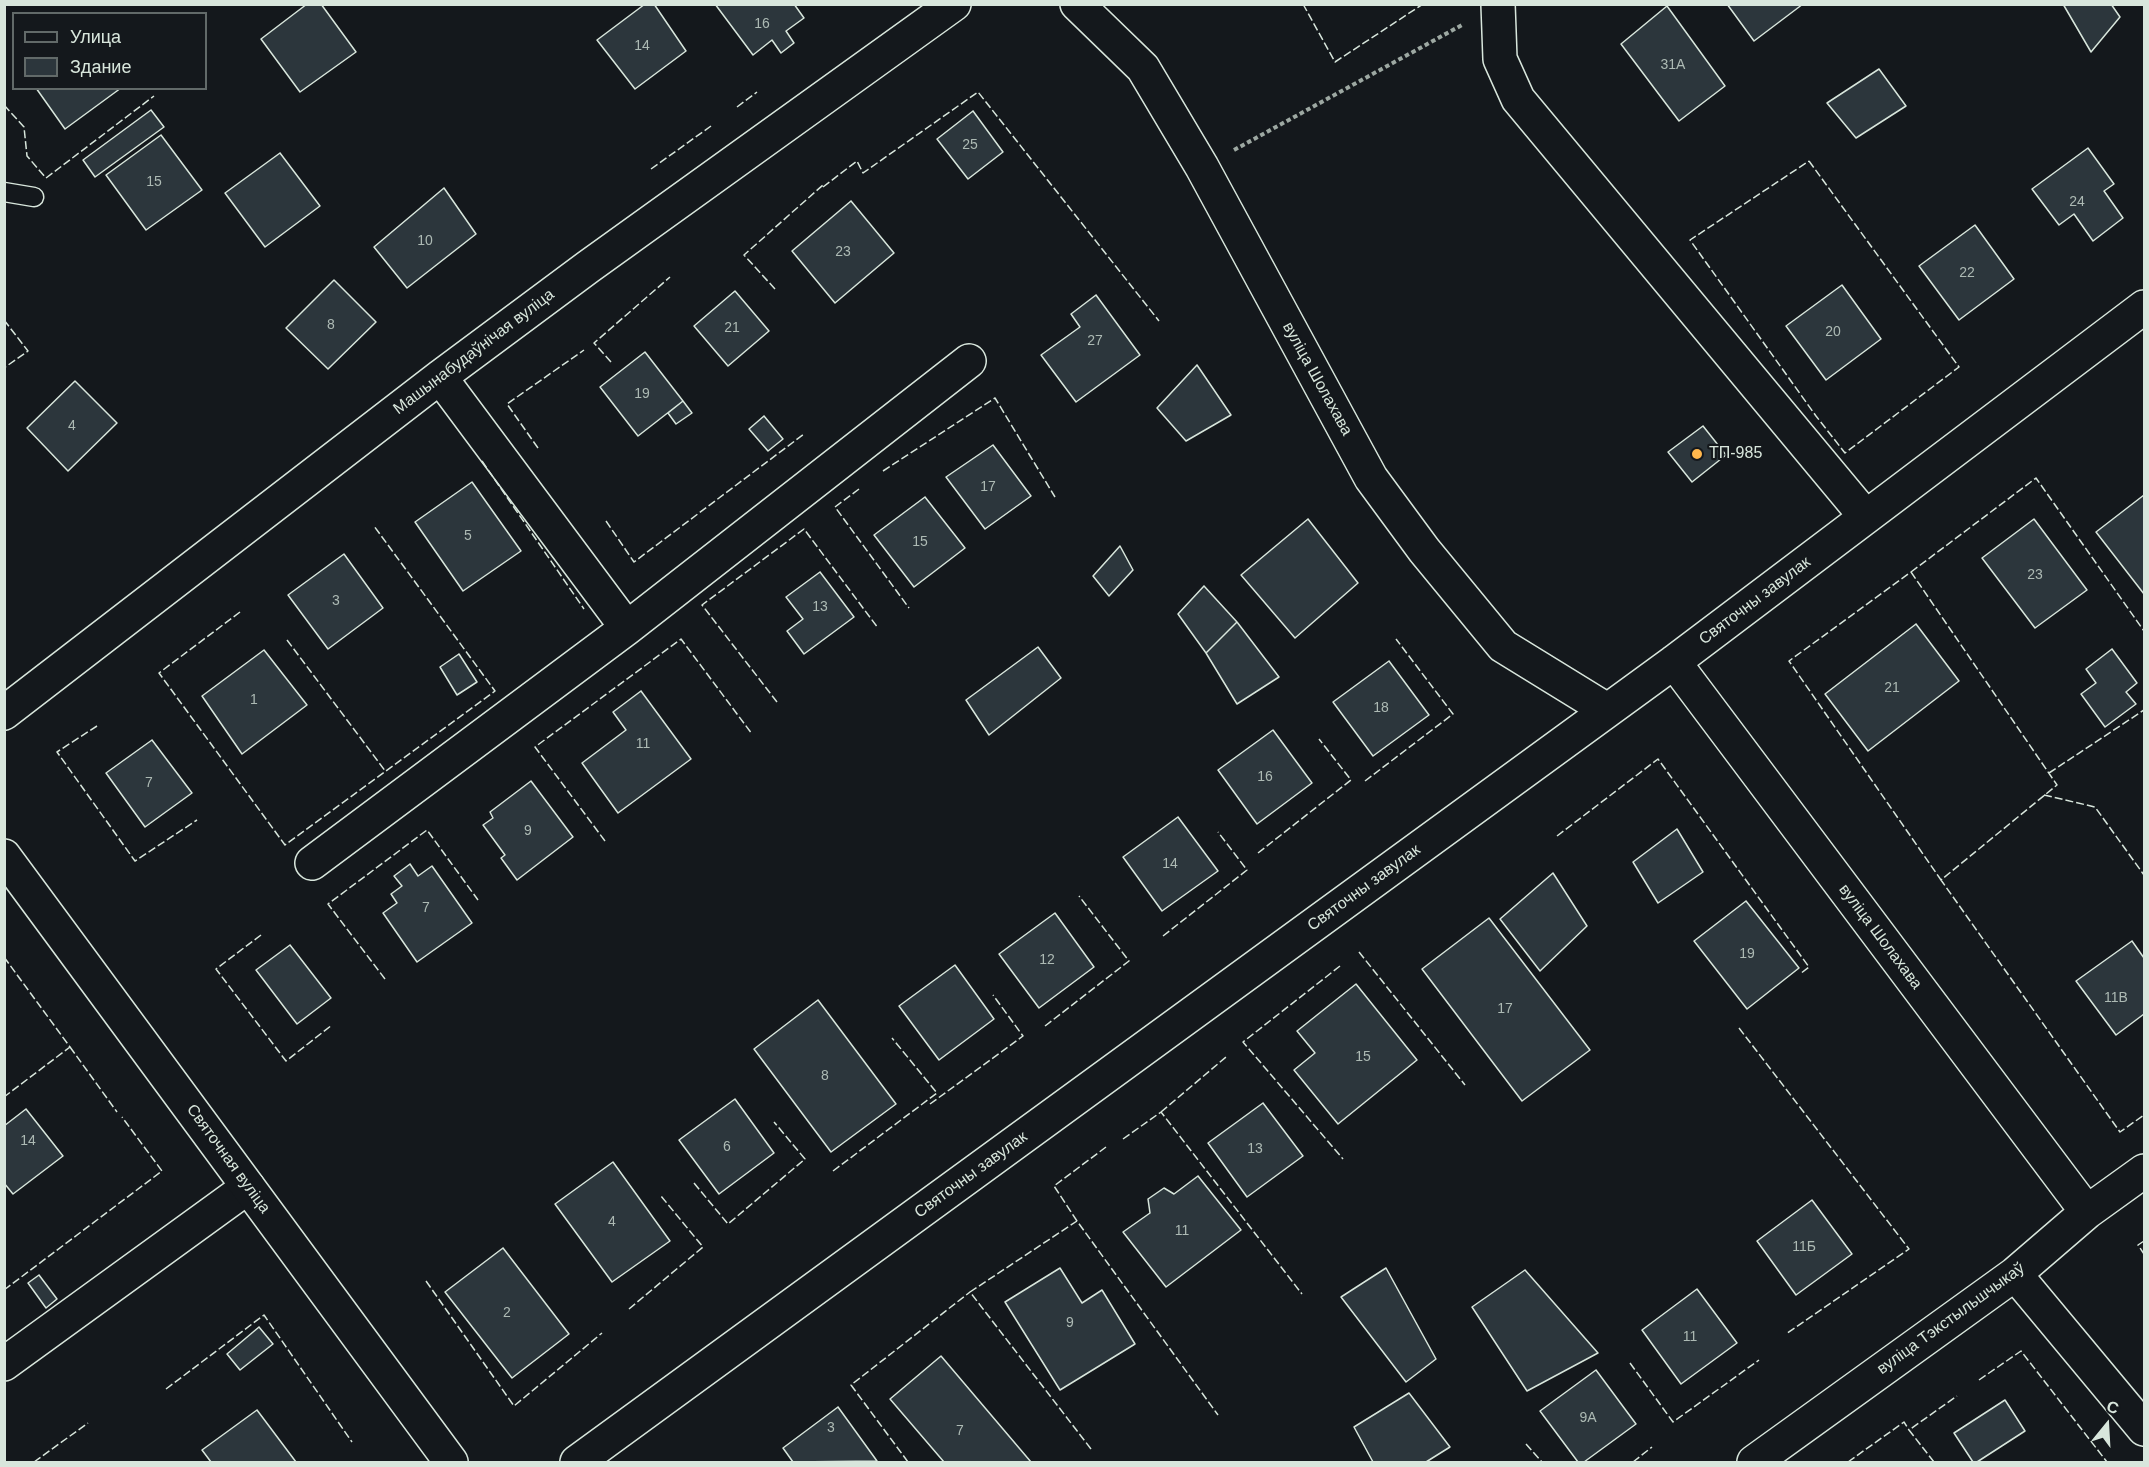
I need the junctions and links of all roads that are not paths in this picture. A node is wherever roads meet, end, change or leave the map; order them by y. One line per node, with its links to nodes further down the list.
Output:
1 (954, 4): 8 (street, Машынабудаўнічая вуліца)
2 (1077, 4): 12 (street, вуліца Шолахава)
3 (1498, 5): 9 (street)
4 (4, 192): 5 (lane)
5 (34, 197)
6 (2145, 307): 9 (street, Святочны завулак)
7 (969, 361): 10 (street)
8 (440, 377): 10 (street); 13 (street, Машынабудаўнічая вуліца)
9 (1866, 518): 11 (street, Святочны завулак)
10 (627, 628): 15 (street)
11 (1674, 662): 12 (street, Святочны завулак); 18 (street, вуліца Шолахава)
12 (1607, 710): 23 (street, Святочны завулак)
13 (4, 713)
14 (4, 856): 17 (street, Святочная вуліца)
15 (312, 862)
16 (2145, 1172): 18 (street, вуліца Тэкстыльшчыкаў)
17 (248, 1187): 20 (street); 22 (street, Святочная вуліца)
18 (2087, 1212): 19 (street, вуліца Тэкстыльшчыкаў)
19 (2015, 1274): 21 (street); 24 (street, вуліца Тэкстыльшчыкаў)
20 (4, 1364)
21 (2145, 1430)
22 (451, 1462)
23 (577, 1462)
24 (1755, 1462)

